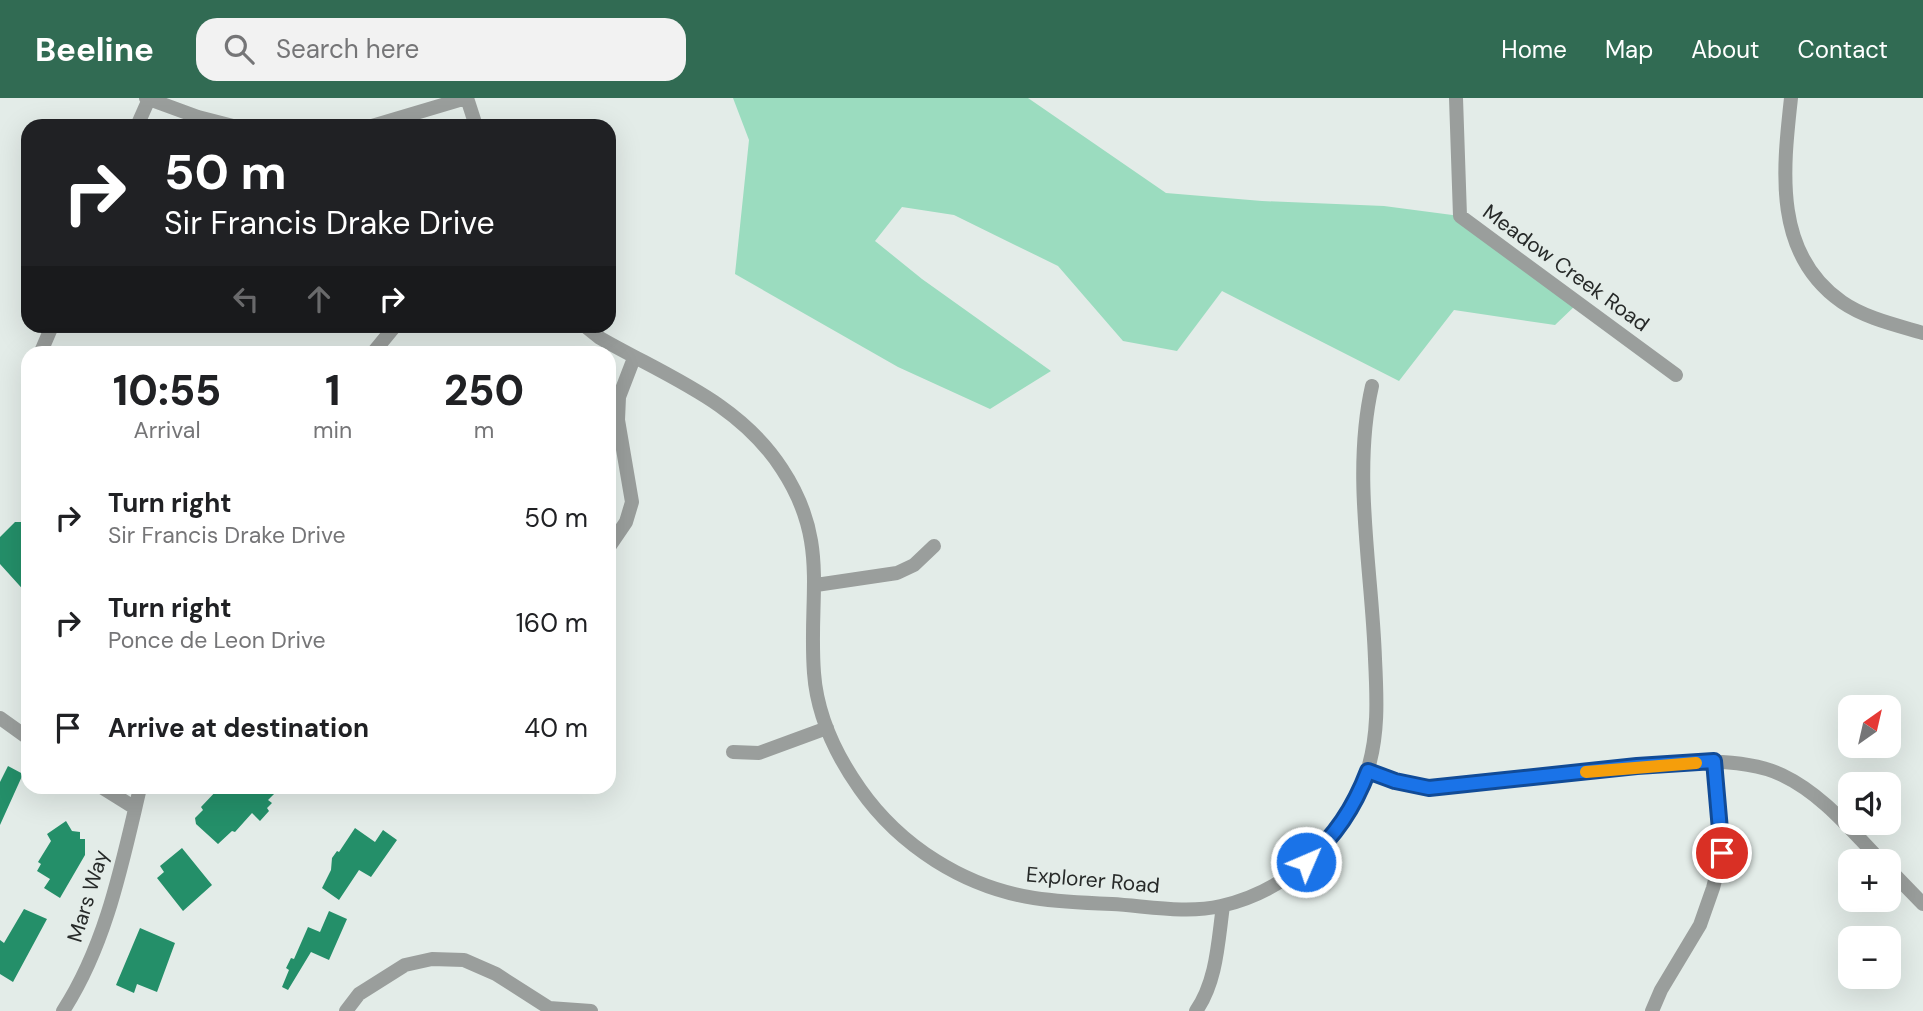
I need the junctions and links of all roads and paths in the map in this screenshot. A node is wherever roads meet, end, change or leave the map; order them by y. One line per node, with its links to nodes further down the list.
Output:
1 (466, 98): 7 (street); 8 (street)
2 (1456, 98): 14 (street, Meadow Creek Road)
3 (1791, 98): 10 (street)
4 (147, 99): 5 (street); 6 (street)
5 (140, 119)
6 (206, 119)
7 (396, 119)
8 (474, 119)
9 (593, 333): 11 (street, Explorer Road)
10 (1923, 333)
11 (614, 346)
12 (616, 347): 13 (street, Explorer Road)
13 (634, 358): 16 (street); 18 (street, Explorer Road)
14 (1676, 375)
15 (1372, 386): 24 (street, Explorer Road)
16 (616, 537)
17 (934, 546): 18 (street)
18 (816, 585): 20 (street, Explorer Road)
19 (0, 718): 21 (street)
20 (827, 728): 22 (street); 31 (street, Explorer Road)
21 (21, 733)
22 (733, 752)
23 (1714, 761): 24 (street); 28 (street); 36 (street)
24 (1368, 771): 31 (street, Explorer Road)
25 (113, 794): 27 (street)
26 (138, 794): 27 (street, Mars Way)
27 (135, 808): 32 (street, Mars Way)
28 (1870, 849)
29 (1901, 881): 30 (street)
30 (1923, 904)
31 (1223, 906): 35 (street)
32 (63, 1011)
33 (346, 1011): 34 (street)
34 (591, 1011)
35 (1196, 1011)
36 (1652, 1011)

